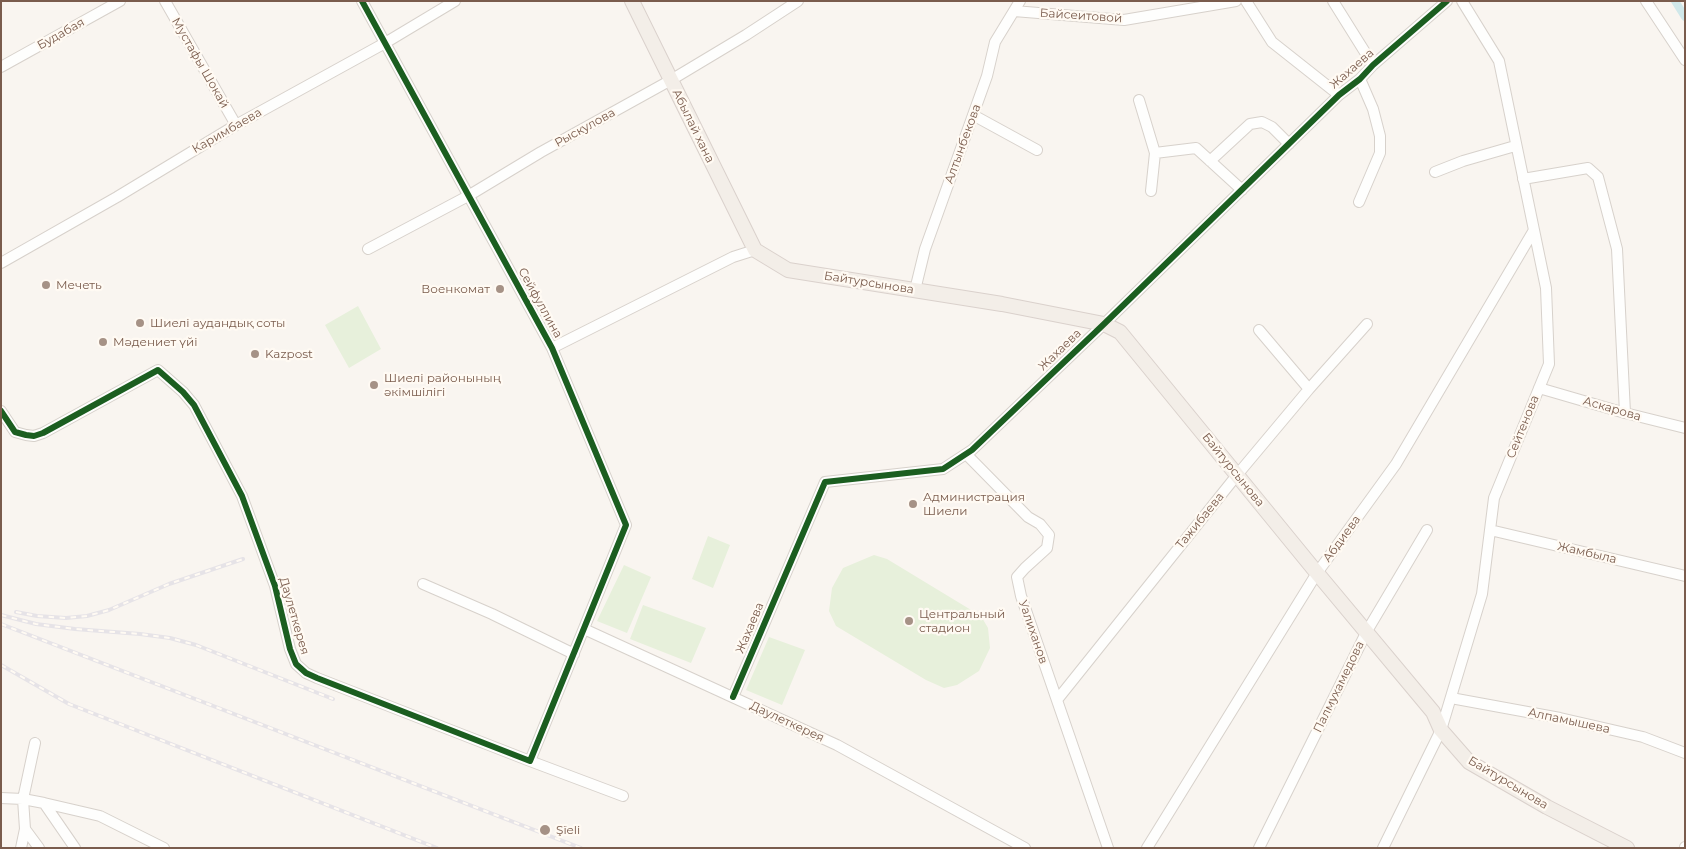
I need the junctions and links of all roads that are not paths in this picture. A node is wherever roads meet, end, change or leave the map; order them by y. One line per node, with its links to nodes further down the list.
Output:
1 (120, 1): 18 (street, Будабая)
2 (165, 1): 24 (street, Мустафы Шокай)
3 (362, 1): 15 (street, Сейфуллина)
4 (455, 1): 15 (street, Каримбаева)
5 (632, 1): 19 (main road, Абылай хана)
6 (798, 1): 19 (street, Рыскулова)
7 (1020, 1): 14 (street, Алтынбекова)
8 (1236, 1): 14 (street, Байсеитовой)
9 (1246, 1): 21 (street)
10 (1332, 1): 17 (street)
11 (1447, 1): 17 (street, Жахаева)
12 (1462, 1): 26 (street, Сейтенова)
13 (1646, 1): 16 (street)
14 (1014, 11): 23 (street, Алтынбекова)
15 (385, 43): 24 (street, Каримбаева); 34 (street, Сейфуллина)
16 (1685, 60)
17 (1373, 65): 20 (street, Жахаева)
18 (1, 67)
19 (671, 80): 34 (street, Рыскулова); 38 (main road, Абылай хана)
20 (1360, 80): 21 (street, Жахаева); 35 (street)
21 (1339, 95): 25 (street, Жахаева)
22 (1139, 100): 28 (street)
23 (973, 115): 27 (street); 40 (street, Алтынбекова)
24 (236, 125): 39 (street, Каримбаева)
25 (1289, 144): 29 (street); 32 (street, Жахаева)
26 (1515, 146): 30 (street); 31 (street, Сейтенова)
27 (1037, 150)
28 (1155, 153): 29 (street); 33 (street)
29 (1210, 161): 32 (street)
30 (1435, 172)
31 (1523, 179): 36 (street, Сейтенова); 48 (street)
32 (1242, 190): 41 (street, Жахаева)
33 (1151, 191)
34 (468, 196): 37 (street, Рыскулова); 44 (street, Сейфуллина)
35 (1359, 202)
36 (1534, 230): 46 (street, Сейтенова); 54 (street, Абдиева)
37 (368, 249)
38 (755, 250): 40 (main road, Байтурсынова); 44 (street)
39 (1, 263)
40 (915, 290): 41 (main road, Байтурсынова)
41 (1104, 324): 50 (street, Жахаева); 51 (main road, Байтурсынова)
42 (1367, 324): 45 (street, Тажибаева)
43 (1260, 330): 45 (street)
44 (552, 348): 57 (street, Сейфуллина)
45 (1309, 388): 51 (street, Тажибаева)
46 (1539, 388): 48 (street, Аскарова); 53 (street, Сейтенова)
47 (1, 411): 66 (street, Даулеткерея)
48 (1625, 413): 49 (street, Аскарова)
49 (1685, 428)
50 (966, 454): 60 (street, Жахаева); 62 (street, Уалиханов)
51 (1237, 475): 54 (main road, Байтурсынова); 62 (street, Тажибаева)
52 (1427, 530): 58 (street, Палмухамедова)
53 (1490, 530): 55 (street, Жамбыла); 61 (street, Сейтенова)
54 (1317, 573): 58 (main road, Байтурсынова); 78 (street, Абдиева)
55 (1685, 576)
56 (423, 584): 59 (street)
57 (584, 629): 59 (street); 60 (street, Даулеткерея)
58 (1366, 632): 63 (main road, Байтурсынова); 79 (street, Палмухамедова)
59 (574, 654): 66 (street)
60 (733, 697): 76 (street, Даулеткерея)
61 (1451, 698): 63 (street, Сейтенова); 65 (street, Алпамышева)
62 (1057, 700): 77 (street, Уалиханов)
63 (1441, 730): 80 (street, Сейтенова); 81 (main road, Байтурсынова)
64 (35, 744): 69 (street)
65 (1685, 754)
66 (530, 761): 67 (street)
67 (623, 796)
68 (1, 798): 69 (street)
69 (23, 799): 70 (street); 71 (street)
70 (44, 803): 74 (street); 75 (street)
71 (25, 829): 72 (street); 73 (street)
72 (20, 848)
73 (39, 848)
74 (76, 848)
75 (164, 848)
76 (1025, 848)
77 (1108, 848)
78 (1147, 848)
79 (1259, 848)
80 (1383, 848)
81 (1627, 848)

